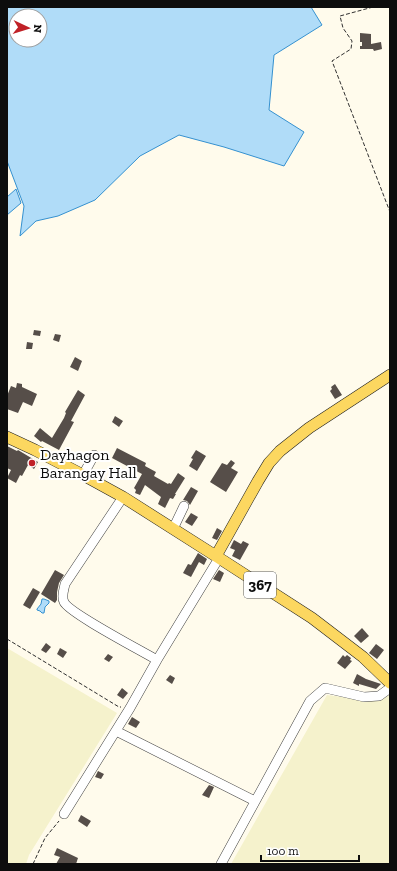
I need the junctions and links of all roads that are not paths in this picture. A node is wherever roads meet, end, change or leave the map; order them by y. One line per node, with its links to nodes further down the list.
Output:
1 (390, 375): 8 (main road)
2 (7, 437): 4 (main road, 367)
3 (94, 455): 4 (street)
4 (83, 475): 5 (main road, 367)
5 (123, 497): 7 (main road, 367); 9 (street)
6 (184, 506): 7 (street)
7 (172, 529): 8 (main road, 367)
8 (218, 557): 9 (street); 10 (main road, 367)
9 (157, 660): 12 (street)
10 (390, 683)
11 (390, 688): 13 (street)
12 (116, 731): 13 (street); 14 (street)
13 (255, 801): 15 (street)
14 (64, 814)
15 (221, 864)

